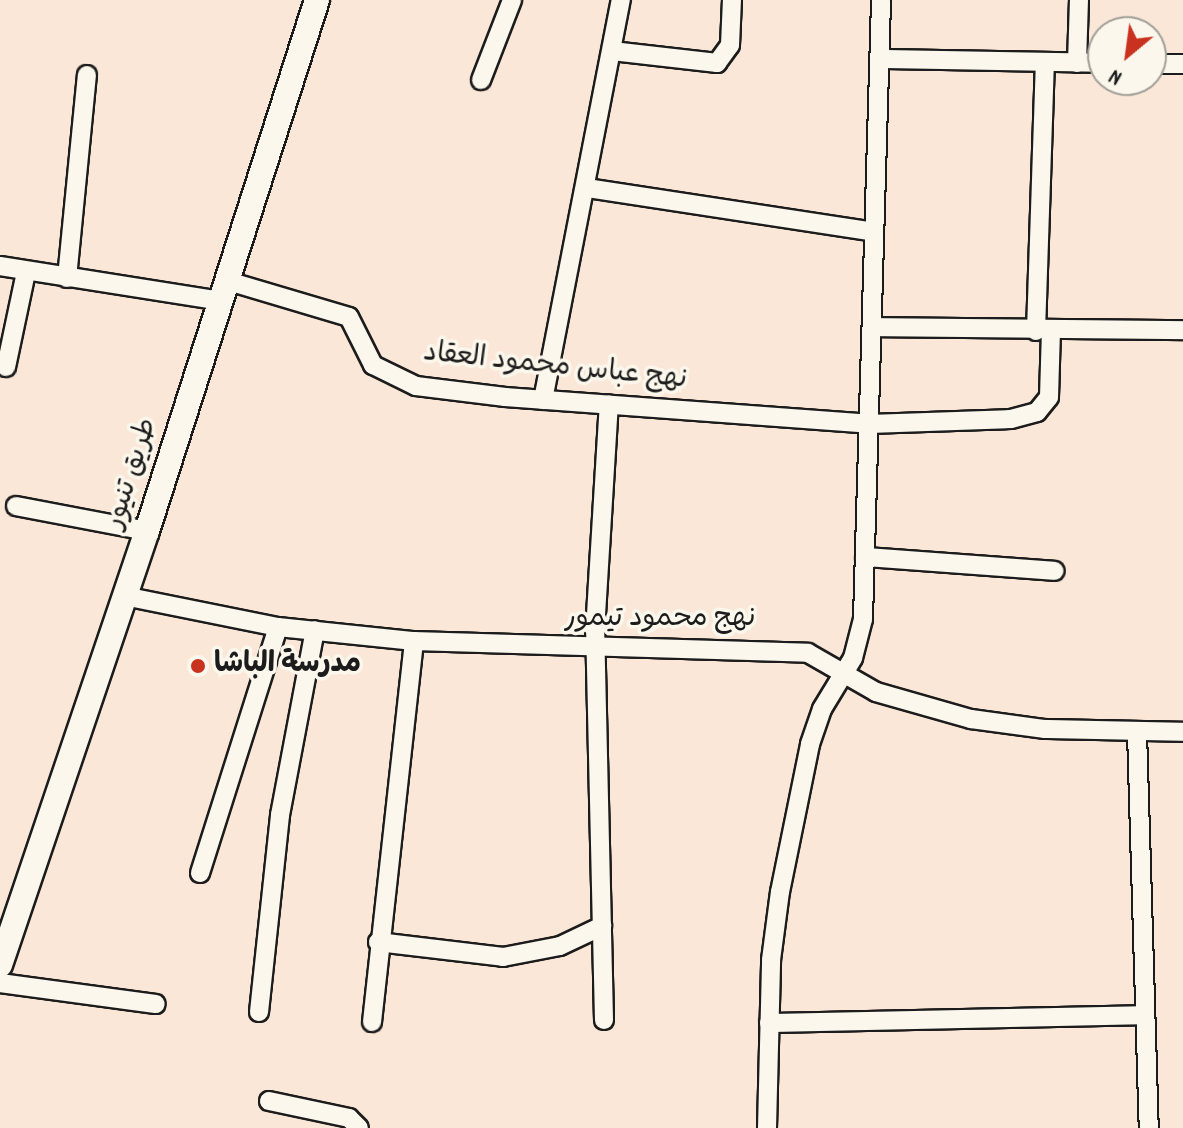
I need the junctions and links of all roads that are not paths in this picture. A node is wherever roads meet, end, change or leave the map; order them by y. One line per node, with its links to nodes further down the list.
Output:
1 (317, 0): 19 (main road, طريق تنيور)
2 (512, 0): 13 (street)
3 (621, 0): 7 (street)
4 (732, 0): 7 (street)
5 (881, 0): 8 (street)
6 (1079, 0): 10 (street)
7 (612, 51): 14 (street)
8 (880, 59): 9 (street); 15 (street)
9 (1045, 63): 10 (street); 22 (street, نهج عباس محمود العقاد)
10 (1077, 63): 11 (street)
11 (1087, 63)
12 (87, 75): 18 (street)
13 (481, 80)
14 (587, 188): 15 (street); 24 (street)
15 (874, 232): 20 (street)
16 (0, 266): 17 (street)
17 (26, 272): 18 (street); 23 (street)
18 (67, 278): 19 (street)
19 (225, 291): 24 (street, نهج عباس محمود العقاد); 28 (main road, طريق تنيور)
20 (872, 327): 22 (street); 26 (street)
21 (1183, 330): 22 (street)
22 (1043, 331): 26 (street, نهج عباس محمود العقاد)
23 (6, 367)
24 (543, 400): 25 (street, نهج عباس محمود العقاد)
25 (609, 404): 26 (street, نهج عباس محمود العقاد); 35 (street)
26 (869, 424): 29 (street)
27 (16, 506): 28 (street)
28 (147, 531): 31 (main road, طريق تنيور)
29 (865, 557): 30 (street); 36 (street)
30 (1054, 571)
31 (124, 596): 32 (street, نهج محمود تيمور); 41 (main road, طريق تنيور)
32 (278, 627): 33 (street, نهج محمود تيمور); 39 (street)
33 (315, 630): 34 (street, نهج محمود تيمور); 46 (street)
34 (414, 641): 35 (street, نهج محمود تيمور); 42 (street)
35 (597, 650): 36 (street, نهج محمود تيمور); 40 (street)
36 (843, 673): 37 (street, نهج محمود تيمور); 50 (street)
37 (1137, 732): 38 (street, نهج محمود تيمور); 47 (street)
38 (1183, 732)
39 (200, 873)
40 (602, 926): 42 (street); 48 (street)
41 (4, 939): 43 (main road, طريق تنيور)
42 (378, 942): 49 (street)
43 (0, 965)
44 (0, 983): 45 (street)
45 (156, 1004)
46 (259, 1012)
47 (1143, 1015): 50 (street); 54 (street)
48 (604, 1020)
49 (372, 1022)
50 (769, 1023): 53 (street)
51 (269, 1101): 52 (street)
52 (359, 1128)
53 (767, 1128)
54 (1149, 1128)

